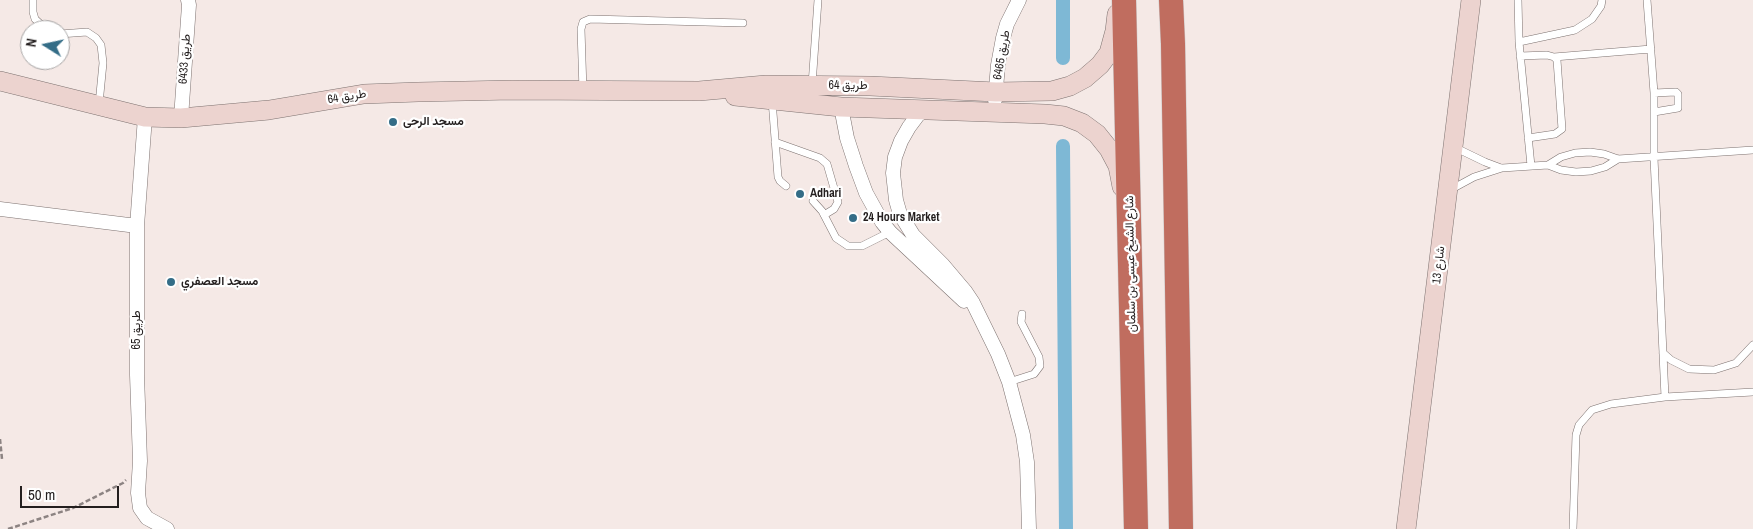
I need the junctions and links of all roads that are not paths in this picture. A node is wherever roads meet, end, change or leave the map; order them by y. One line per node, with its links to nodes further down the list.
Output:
1 (33, 0): 13 (lane)
2 (188, 0): 35 (street, طريق 6433)
3 (818, 0): 22 (lane)
4 (1019, 0): 26 (street, طريق 6465)
5 (1118, 0): 26 (street, طريق 64)
6 (1124, 0): 52 (highway, شارع الشيخ عيسى بن سلمان)
7 (1171, 0): 17 (highway)
8 (1178, 0): 17 (highway)
9 (1471, 0): 38 (street, شارع 13)
10 (1518, 0): 16 (lane)
11 (1602, 0): 16 (lane)
12 (1648, 0): 18 (lane)
13 (36, 20)
14 (742, 23): 24 (lane)
15 (70, 33): 29 (lane)
16 (1519, 42): 19 (lane)
17 (1174, 44): 64 (highway)
18 (1651, 49): 20 (lane); 27 (lane)
19 (1520, 56): 20 (lane); 36 (lane)
20 (1554, 57): 36 (lane)
21 (0, 81): 29 (street, طريق 64)
22 (812, 85): 23 (street, طريق 64); 25 (street, طريق 64)
23 (840, 86): 26 (street, طريق 64); 30 (street)
24 (583, 91): 25 (street, طريق 64); 35 (street, طريق 64)
25 (699, 91): 28 (street, طريق 64)
26 (996, 92): 32 (street, طريق 6465)
27 (1654, 94): 33 (lane); 33 (lane)
28 (772, 100): 30 (street, طريق 64); 37 (lane)
29 (99, 104): 34 (street, طريق 64)
30 (841, 107): 31 (street, طريق 64); 53 (street)
31 (925, 110): 32 (street, طريق 64); 50 (street)
32 (995, 112): 52 (street, طريق 64)
33 (1654, 112): 40 (lane)
34 (145, 117): 35 (street, طريق 64); 51 (street, طريق 65)
35 (181, 118)
36 (1528, 138): 43 (lane)
37 (775, 142): 45 (lane); 49 (lane)
38 (1454, 146): 44 (lane); 46 (street, شارع 13)
39 (1753, 150): 40 (lane)
40 (1654, 158): 41 (lane); 57 (lane)
41 (1618, 160): 42 (lane); 42 (lane)
42 (1548, 165): 43 (lane)
43 (1531, 166): 44 (lane)
44 (1502, 168): 46 (lane)
45 (786, 186)
46 (1448, 191): 65 (street, شارع 13)
47 (813, 201): 49 (lane)
48 (0, 209): 51 (street)
49 (824, 215): 53 (lane)
50 (906, 224): 53 (street); 55 (street)
51 (137, 226): 61 (street, طريق 65)
52 (1130, 229): 63 (highway, شارع الشيخ عيسى بن سلمان)
53 (890, 232): 55 (street)
54 (1022, 314): 58 (lane)
55 (979, 316): 58 (street)
56 (1753, 344): 57 (lane)
57 (1663, 353): 60 (lane)
58 (1010, 382): 62 (street)
59 (1753, 392): 60 (lane)
60 (1665, 397): 66 (lane)
61 (167, 529)
62 (1029, 529)
63 (1136, 529)
64 (1181, 529)
65 (1406, 529)
66 (1573, 529)

